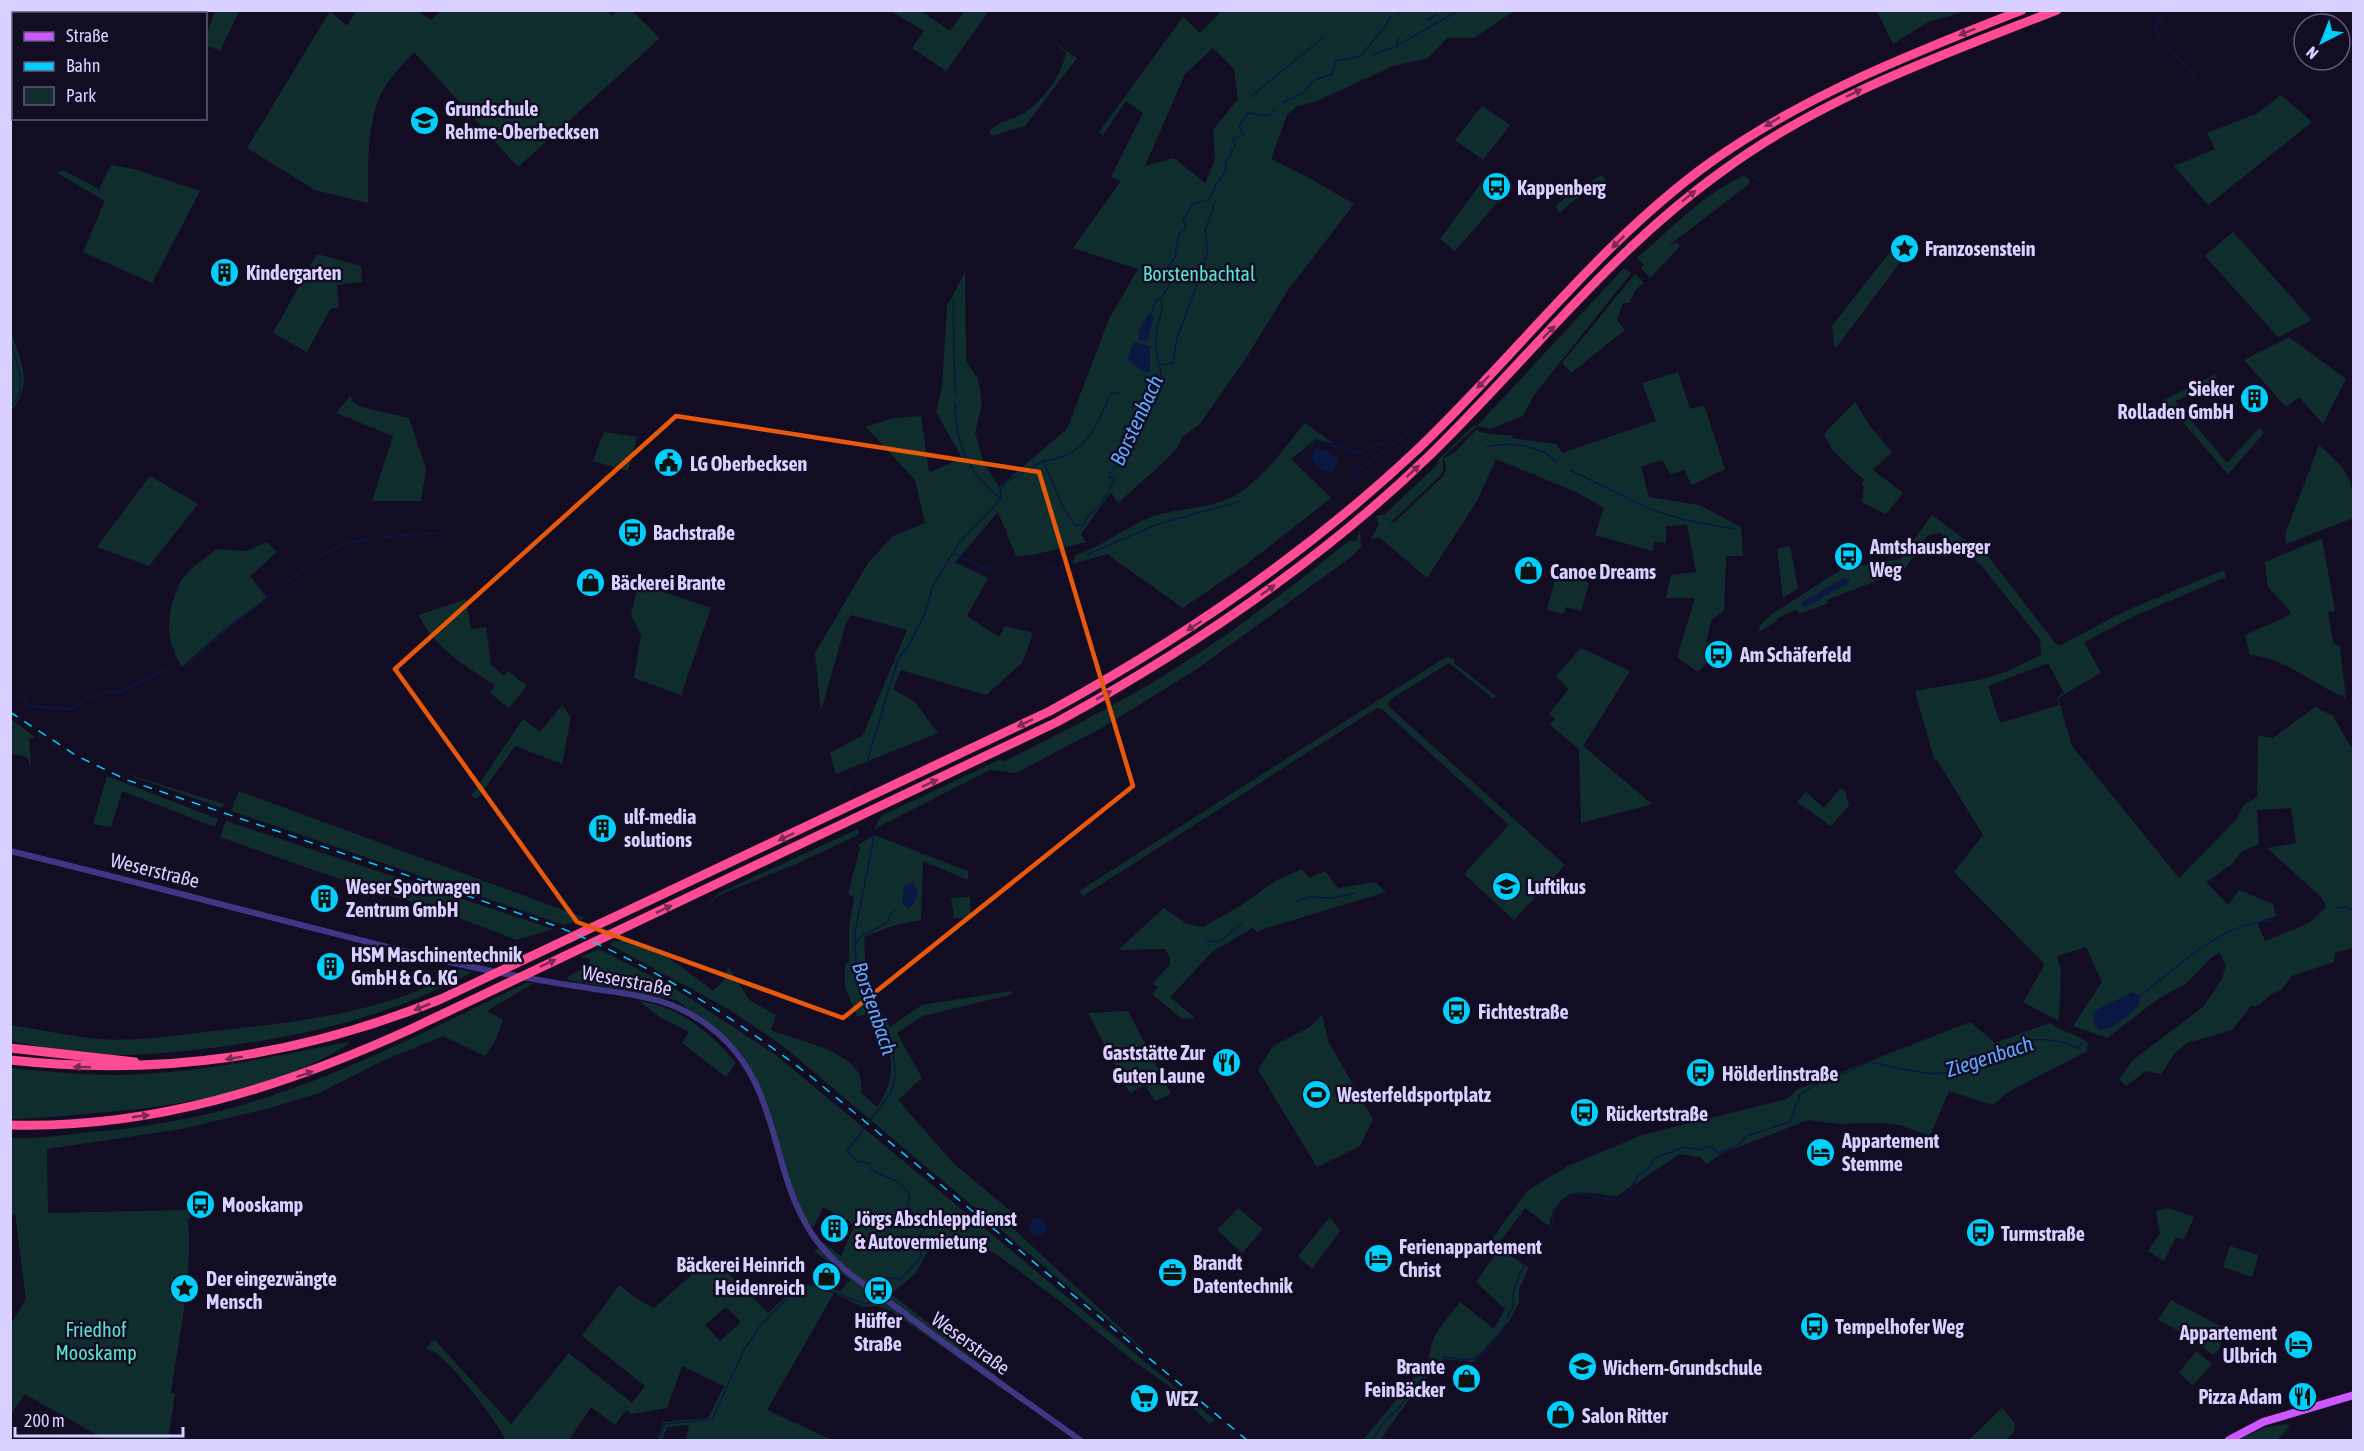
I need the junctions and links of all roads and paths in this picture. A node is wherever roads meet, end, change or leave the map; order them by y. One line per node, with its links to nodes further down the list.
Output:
1 (2022, 10): 6 (highway, one-way to 6)
2 (2057, 10): 8 (highway, one-way to 2)
3 (10, 851): 11 (street, Weserstraße)
4 (10, 1048): 6 (highway)
5 (10, 1060): 6 (highway, one-way to 5)
6 (161, 1065)
7 (10, 1125): 8 (highway)
8 (42, 1126): 9 (highway)
9 (10, 1131)
10 (2354, 1395): 12 (main road)
11 (1080, 1440)
12 (2229, 1440)

